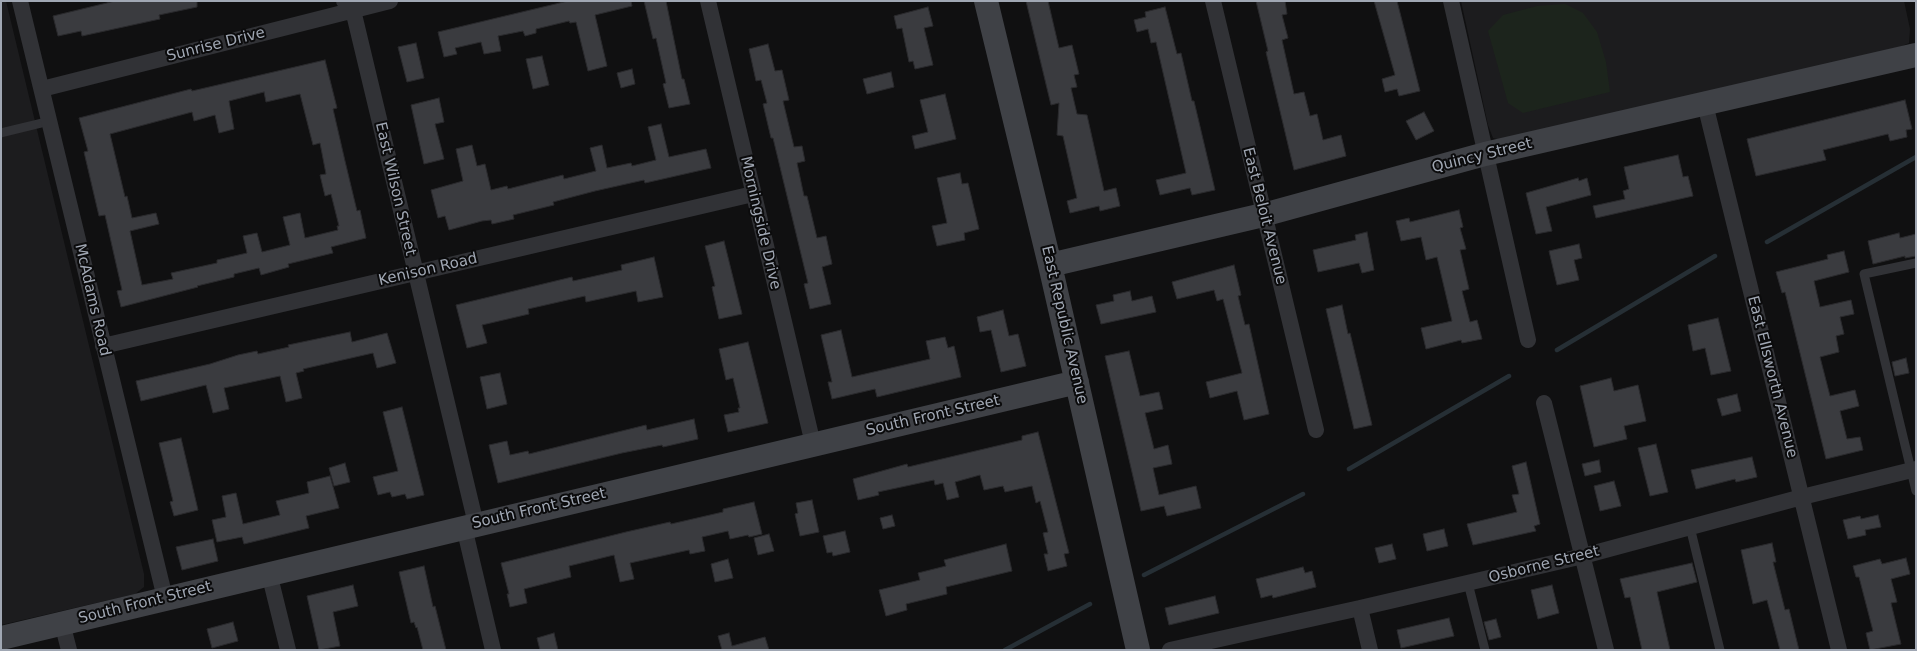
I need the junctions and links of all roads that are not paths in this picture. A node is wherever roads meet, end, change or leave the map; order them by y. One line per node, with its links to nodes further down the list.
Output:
1 (20, 1): 9 (street, McAdams Road)
2 (390, 1): 7 (street, Sunrise Drive)
3 (708, 1): 14 (street, Morningside Drive)
4 (986, 1): 17 (street, East Republic Avenue)
5 (1213, 1): 15 (street, East Beloit Avenue)
6 (1450, 1): 13 (street)
7 (349, 6): 9 (street, Sunrise Drive); 18 (street, East Wilson Street)
8 (1916, 55): 10 (street, Quincy Street)
9 (42, 89): 11 (street, McAdams Road)
10 (1705, 104): 13 (street, Quincy Street); 27 (street, East Ellsworth Avenue)
11 (50, 121): 12 (lane); 20 (street, McAdams Road)
12 (1, 133)
13 (1485, 154): 15 (street, Quincy Street); 19 (street)
14 (753, 194): 18 (street, Kenison Road); 24 (street, Morningside Drive)
15 (1263, 214): 17 (street, Quincy Street); 23 (street, East Beloit Avenue)
16 (1916, 263): 25 (lane)
17 (1050, 265): 21 (street, East Republic Avenue)
18 (415, 274): 20 (street, Kenison Road); 28 (street, East Wilson Street)
19 (1528, 340)
20 (103, 346): 33 (street, McAdams Road)
21 (1077, 382): 24 (street, South Front Street); 40 (street, East Republic Avenue)
22 (1544, 402): 30 (street)
23 (1316, 430)
24 (813, 444): 28 (street, South Front Street)
25 (1913, 469): 26 (lane); 27 (street, Osborne Street)
26 (1916, 491)
27 (1802, 497): 29 (street, Osborne Street); 46 (street, East Ellsworth Avenue)
28 (470, 526): 31 (street, South Front Street); 39 (street, East Wilson Street)
29 (1690, 527): 30 (street, Osborne Street); 45 (lane)
30 (1583, 556): 32 (street, Osborne Street); 44 (street)
31 (269, 573): 33 (street, South Front Street); 38 (street)
32 (1468, 583): 34 (street, Osborne Street); 43 (lane)
33 (165, 598): 35 (street, South Front Street)
34 (1360, 608): 41 (street, Osborne Street); 42 (street)
35 (62, 623): 36 (street, South Front Street); 37 (street)
36 (1, 638)
37 (69, 650)
38 (288, 650)
39 (493, 650)
40 (1138, 650)
41 (1170, 650)
42 (1370, 650)
43 (1485, 650)
44 (1606, 650)
45 (1720, 650)
46 (1839, 650)

